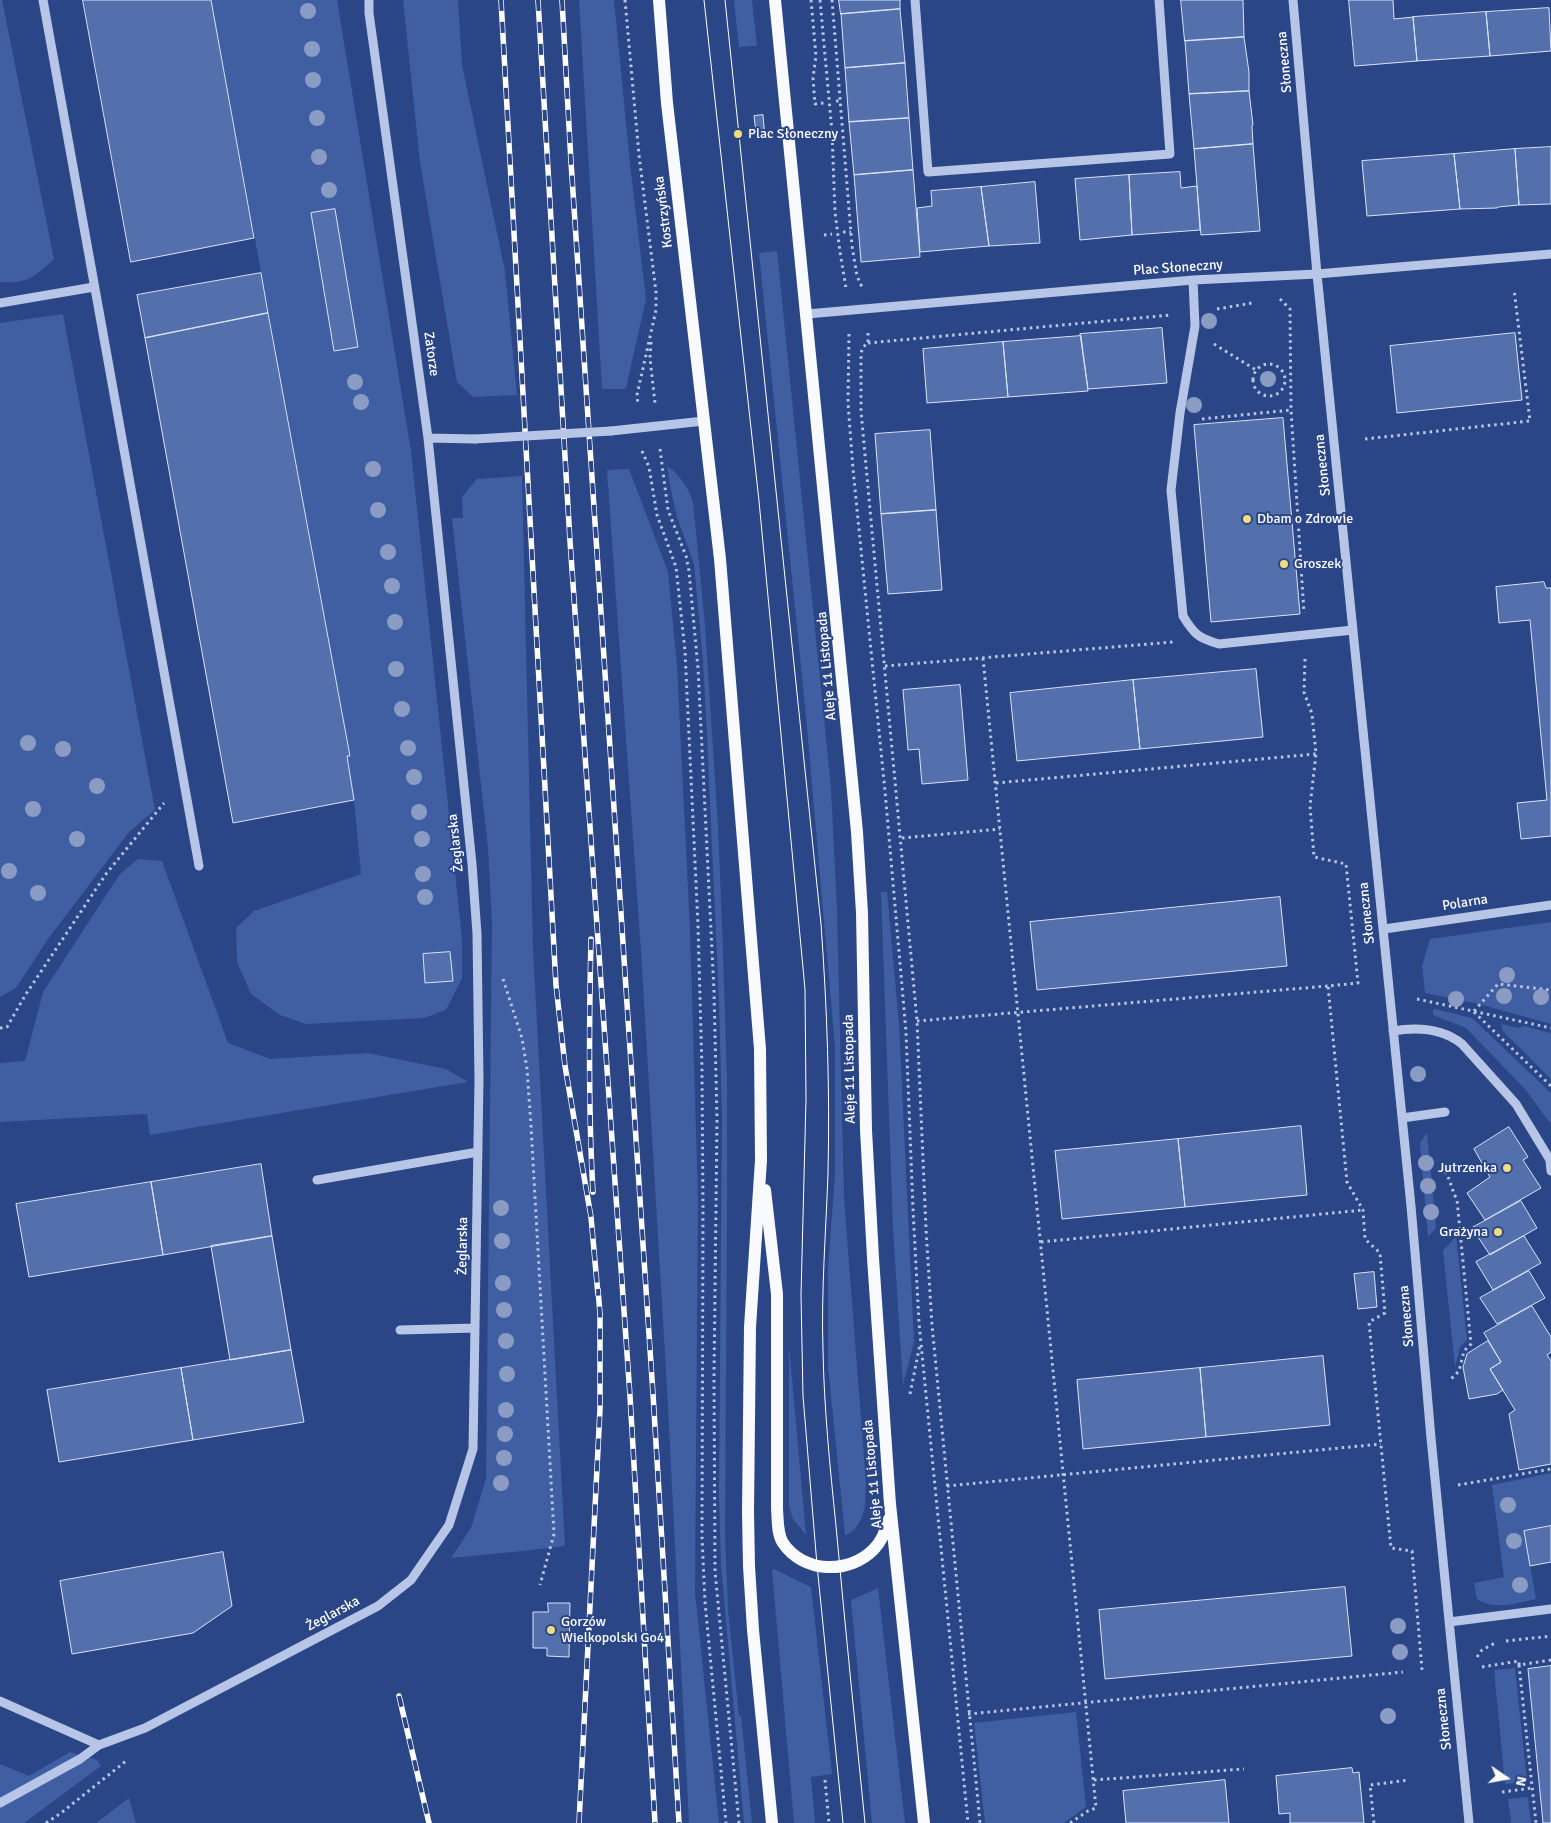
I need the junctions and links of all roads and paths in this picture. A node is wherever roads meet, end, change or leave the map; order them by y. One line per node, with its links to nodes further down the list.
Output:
1 (43, 0): 20 (street)
2 (369, 0): 40 (street, Zatorze)
3 (625, 0): 29 (path)
4 (659, 0): 36 (main road, Kostrzyńska)
5 (775, 0): 28 (main road)
6 (811, 0): 14 (path)
7 (820, 0): 26 (path)
8 (832, 0): 13 (path)
9 (915, 0): 10 (street)
10 (1159, 0)
11 (1293, 0): 18 (street, Słoneczna)
12 (836, 101): 13 (path)
13 (840, 101): 16 (path)
14 (824, 103)
15 (843, 232): 16 (path)
16 (851, 232): 25 (path)
17 (1551, 254): 18 (street, Plac Słoneczny)
18 (1317, 274): 19 (street, Plac Słoneczny); 42 (street, Słoneczna)
19 (1193, 280): 25 (street, Plac Słoneczny); 27 (street)
20 (94, 287): 24 (street); 48 (street)
21 (1514, 289): 41 (path)
22 (1280, 298): 34 (path)
23 (1261, 301): 27 (path)
24 (0, 303)
25 (866, 310): 26 (street, Plac Słoneczny); 31 (path)
26 (849, 311): 28 (street, Plac Słoneczny); 112 (path)
27 (1195, 313): 30 (street); 31 (path)
28 (807, 314): 83 (main road, Aleje 11 Listopada)
29 (652, 329): 38 (path); 39 (path)
30 (1194, 332): 32 (path); 37 (street)
31 (868, 343): 46 (path)
32 (1256, 370): 33 (path); 33 (path)
33 (1284, 390): 34 (path)
34 (1292, 395): 35 (path)
35 (1291, 410): 37 (path); 43 (path)
36 (704, 421): 38 (street); 69 (main road)
37 (1179, 422): 44 (street)
38 (657, 426): 39 (street); 108 (path)
39 (640, 428): 40 (street, bridge); 107 (path)
40 (428, 438): 68 (street, Żeglarska)
41 (1365, 439)
42 (1353, 630): 43 (street); 54 (street, Słoneczna)
43 (1306, 634): 44 (street); 47 (path)
44 (1204, 640): 45 (path)
45 (983, 658): 46 (path); 49 (path)
46 (885, 666): 51 (path)
47 (1316, 754): 49 (path); 56 (path)
48 (184, 779): 52 (street); 62 (path)
49 (996, 783): 50 (path)
50 (1000, 829): 51 (path); 60 (path)
51 (902, 838): 61 (path)
52 (199, 866)
53 (1551, 904): 54 (street, Polarna)
54 (1384, 929): 64 (street, Słoneczna)
55 (500, 970): 84 (path)
56 (1328, 986): 60 (path); 73 (path)
57 (1551, 990): 59 (path)
58 (1416, 999): 59 (path)
59 (1474, 1011): 63 (path); 65 (path)
60 (1019, 1012): 61 (path); 74 (path)
61 (917, 1021): 82 (path)
62 (0, 1028)
63 (1551, 1028)
64 (1392, 1031): 67 (street, Słoneczna); 71 (street)
65 (1551, 1086)
66 (1445, 1112): 67 (street)
67 (1402, 1118): 86 (street, Słoneczna)
68 (478, 1152): 72 (street); 75 (street, Żeglarska)
69 (761, 1160): 83 (main road); 109 (main road)
70 (1440, 1166): 77 (path)
71 (1551, 1171)
72 (317, 1180)
73 (1363, 1210): 74 (path); 78 (path)
74 (1041, 1242): 80 (path)
75 (475, 1328): 76 (street); 97 (street, Żeglarska)
76 (400, 1330)
77 (1450, 1380)
78 (1381, 1444): 80 (path); 92 (path)
79 (1551, 1469): 81 (path)
80 (1064, 1474): 82 (path); 95 (path)
81 (1457, 1485)
82 (947, 1486): 96 (path)
83 (890, 1504): 111 (main road, Aleje 11 Listopada)
84 (540, 1585)
85 (1551, 1609): 86 (street)
86 (1449, 1622): 116 (street, Słoneczna)
87 (1551, 1636): 88 (path)
88 (1477, 1658)
89 (1551, 1660): 90 (path)
90 (1519, 1665): 91 (path); 103 (path)
91 (1482, 1667)
92 (1422, 1670)
93 (1403, 1672): 95 (path)
94 (0, 1701): 98 (street)
95 (1085, 1702): 96 (path); 101 (path)
96 (968, 1714): 113 (path)
97 (145, 1728): 98 (street, Żeglarska); 106 (path)
98 (99, 1745): 105 (street, Żeglarska)
99 (1244, 1769): 101 (path)
100 (825, 1780): 110 (path)
101 (1094, 1780): 114 (path)
102 (1409, 1780): 115 (path)
103 (1532, 1788): 104 (path); 117 (path)
104 (1502, 1792)
105 (0, 1803)
106 (46, 1823)
107 (726, 1823)
108 (739, 1823)
109 (772, 1823)
110 (829, 1823)
111 (924, 1823)
112 (968, 1823)
113 (980, 1823)
114 (1070, 1823)
115 (1374, 1823)
116 (1469, 1823)
117 (1536, 1823)

